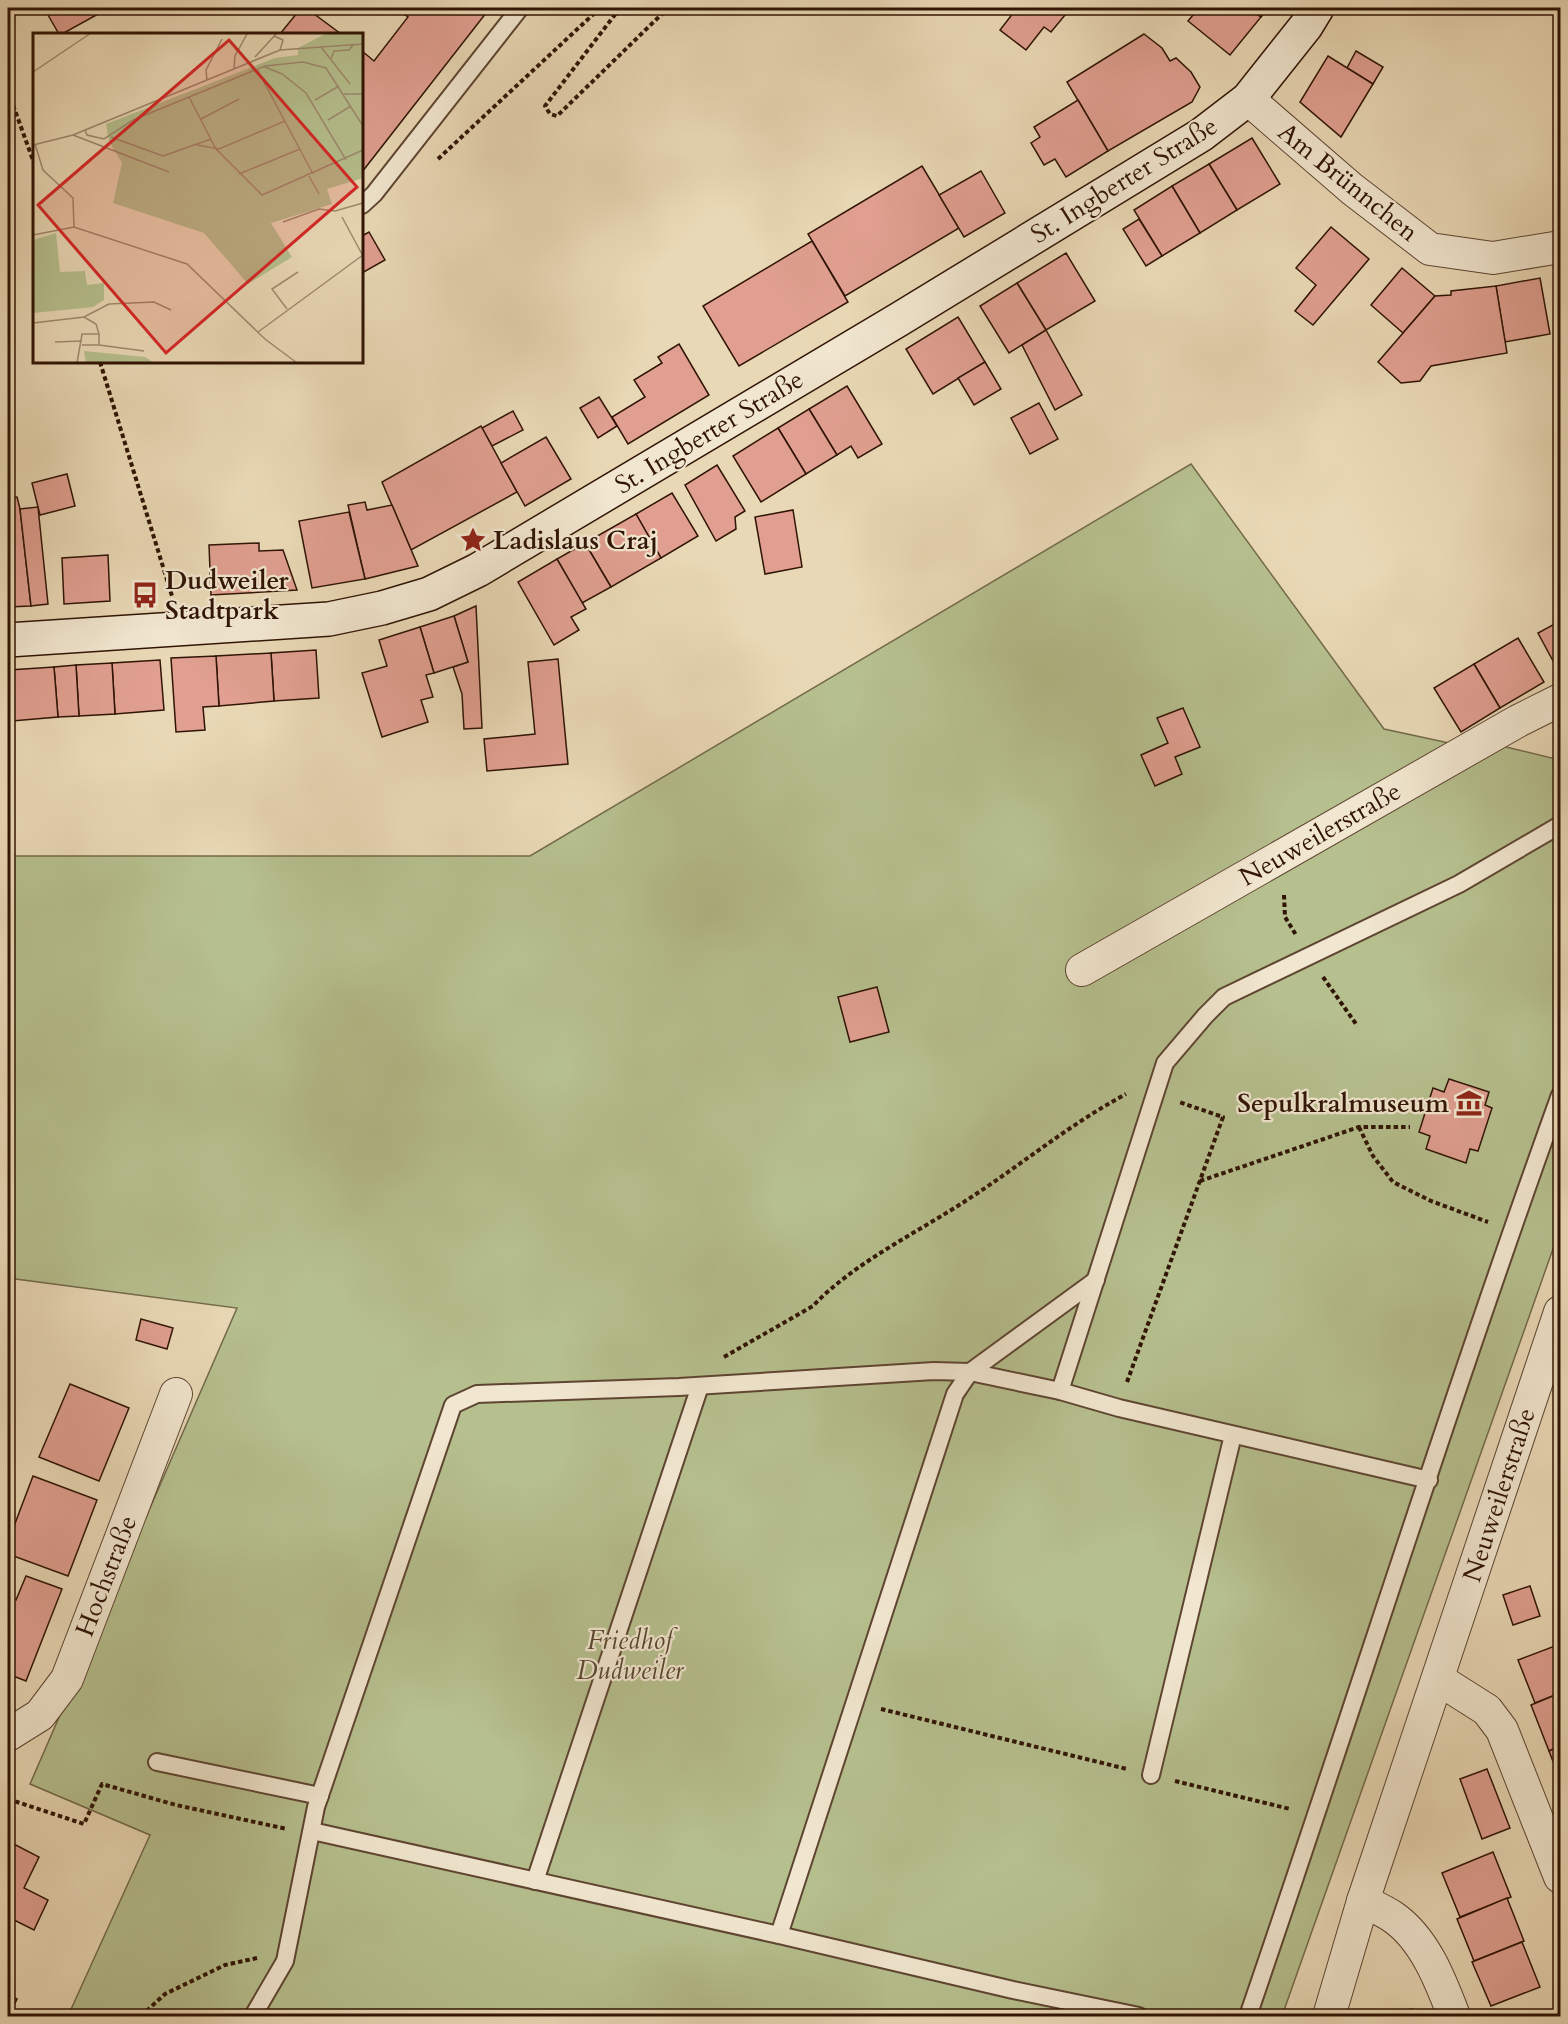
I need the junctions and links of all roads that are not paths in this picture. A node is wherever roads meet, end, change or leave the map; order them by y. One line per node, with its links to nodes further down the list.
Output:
1 (520, 8): 4 (lane)
2 (1317, 8): 3 (main road, St. Ingberter Straße)
3 (1248, 99): 5 (street, Am Brünnchen); 6 (main road, St. Ingberter Straße)
4 (363, 205)
5 (1560, 247)
6 (8, 640)
7 (1560, 700): 9 (street, Neuweilerstraße)
8 (1560, 825): 11 (lane)
9 (1082, 970)
10 (1560, 1095): 18 (lane)
11 (1096, 1280): 13 (lane); 15 (lane)
12 (1560, 1312): 19 (street, Neuweilerstraße)
13 (970, 1372): 14 (lane); 15 (lane); 28 (lane)
14 (700, 1386): 23 (lane); 26 (lane)
15 (1060, 1391): 17 (lane)
16 (176, 1394): 20 (street, Hochstraße)
17 (1233, 1435): 18 (lane); 22 (lane)
18 (1429, 1480): 31 (lane)
19 (1438, 1679): 25 (street); 27 (street, Neuweilerstraße)
20 (8, 1735)
21 (157, 1762): 23 (lane)
22 (1151, 1775)
23 (320, 1796): 24 (lane)
24 (312, 1833): 26 (lane); 29 (lane)
25 (1560, 1877)
26 (535, 1881): 28 (lane)
27 (1364, 1902): 32 (street, Neuweilerstraße); 33 (street)
28 (779, 1935): 30 (lane)
29 (253, 2016)
30 (1138, 2016)
31 (1248, 2016)
32 (1329, 2016)
33 (1454, 2016)

